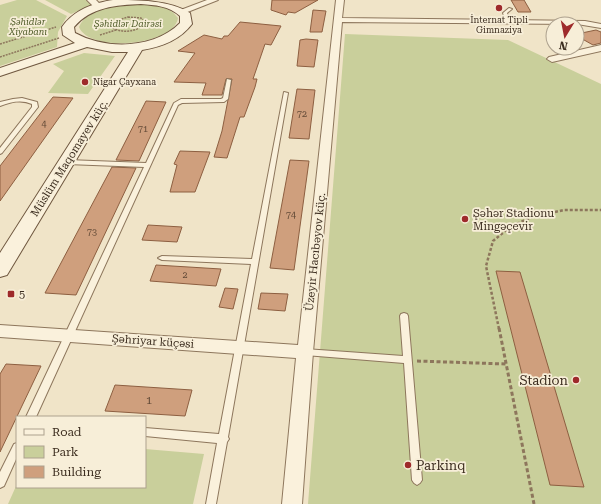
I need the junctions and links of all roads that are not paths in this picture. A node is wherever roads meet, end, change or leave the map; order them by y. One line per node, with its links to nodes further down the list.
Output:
1 (214, 0): 5 (street)
2 (340, 0): 6 (street, Üzeyir Hacıbəyov küç.)
3 (95, 3): 5 (main road); 9 (main road)
4 (510, 9): 7 (lane)
5 (182, 11): 10 (main road)
6 (339, 20): 7 (street); 27 (street, Üzeyir Hacıbəyov küç.)
7 (508, 22): 8 (street)
8 (601, 26)
9 (85, 44): 10 (main road); 13 (main road)
10 (138, 46): 18 (main road, Müslüm Maqomayev küç.)
11 (601, 48): 12 (street)
12 (552, 58)
13 (0, 72)
14 (229, 80): 19 (lane)
15 (286, 93): 21 (lane)
16 (0, 104): 17 (lane)
17 (0, 152)
18 (66, 162): 19 (lane); 22 (main road, Müslüm Maqomayev küç.)
19 (147, 165): 25 (lane)
20 (162, 258): 21 (lane)
21 (256, 262): 26 (lane)
22 (0, 270)
23 (404, 316): 28 (lane)
24 (0, 331): 25 (street, Şəhriyar küçəsi)
25 (68, 335): 26 (street, Şəhriyar küçəsi); 29 (lane)
26 (240, 347): 27 (street, Şəhriyar küçəsi); 31 (lane)
27 (305, 352): 28 (lane); 36 (street, Üzeyir Hacıbəyov küç.)
28 (408, 360): 33 (lane)
29 (31, 416)
30 (146, 432): 31 (lane)
31 (224, 439): 35 (lane)
32 (16, 449): 34 (lane)
33 (417, 480)
34 (0, 484)
35 (211, 504)
36 (292, 504)

